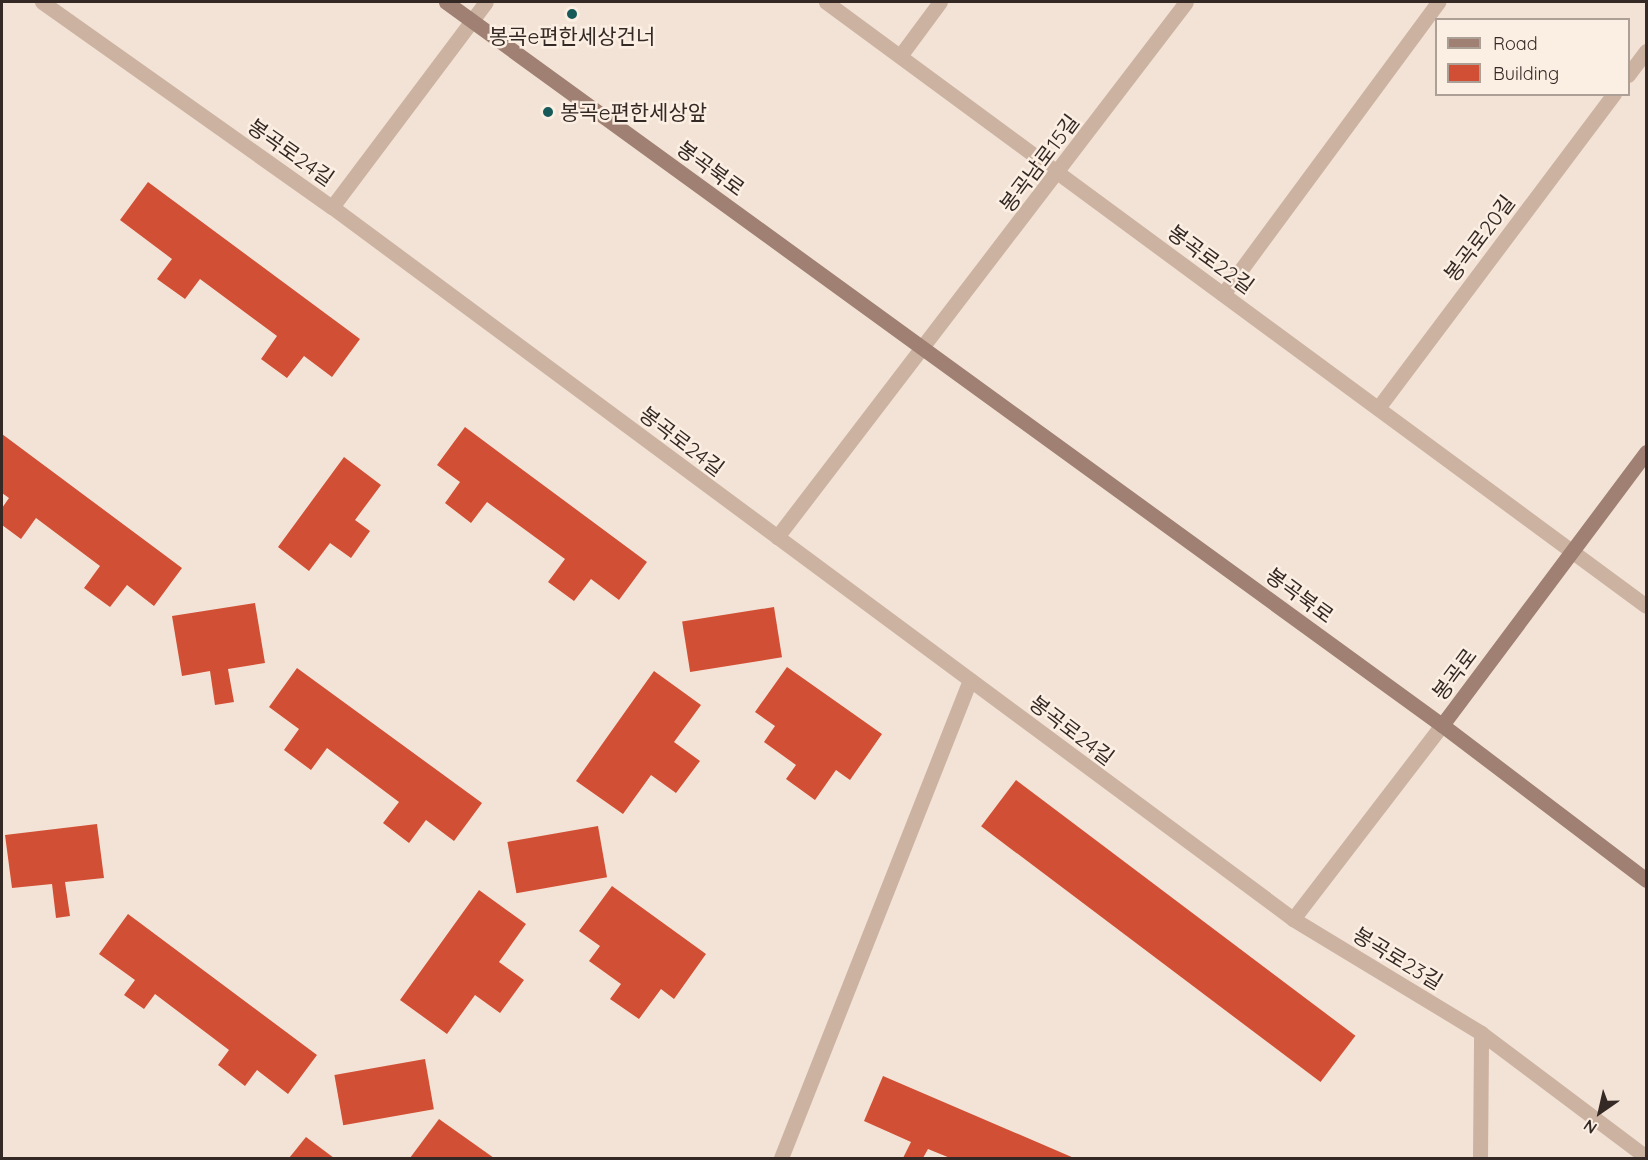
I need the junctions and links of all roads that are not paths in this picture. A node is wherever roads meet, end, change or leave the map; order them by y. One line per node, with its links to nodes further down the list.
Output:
1 (42, 2): 14 (street, 봉곡로24길)
2 (446, 2): 8 (street, 봉곡북로)
3 (486, 2): 8 (street)
4 (826, 2): 10 (street, 봉곡로22길)
5 (940, 2): 10 (street)
6 (1186, 2): 13 (street, 봉곡남로15길)
7 (1438, 2): 15 (street)
8 (472, 20): 14 (street); 16 (street, 봉곡북로)
9 (1647, 51): 11 (street)
10 (900, 56): 13 (street, 봉곡로22길)
11 (1630, 74)
12 (1612, 96): 17 (street, 봉곡로20길)
13 (1058, 172): 15 (street, 봉곡로22길); 16 (street, 봉곡남로15길)
14 (332, 207): 19 (street, 봉곡로24길)
15 (1223, 294): 17 (street, 봉곡로22길)
16 (925, 349): 19 (street); 23 (street, 봉곡북로)
17 (1378, 408): 20 (street, 봉곡로22길)
18 (1647, 452): 20 (street, 봉곡로)
19 (777, 537): 22 (street, 봉곡로24길)
20 (1572, 551): 21 (street, 봉곡로22길); 23 (street, 봉곡로)
21 (1647, 606)
22 (970, 681): 25 (street, 봉곡로24길); 28 (street)
23 (1442, 725): 24 (street, 봉곡북로); 25 (street, 봉곡로)
24 (1647, 880)
25 (1293, 919): 26 (street, 봉곡로23길)
26 (1481, 1033): 27 (street, 봉곡로23길); 29 (street)
27 (1647, 1157)
28 (781, 1158)
29 (1480, 1158)

